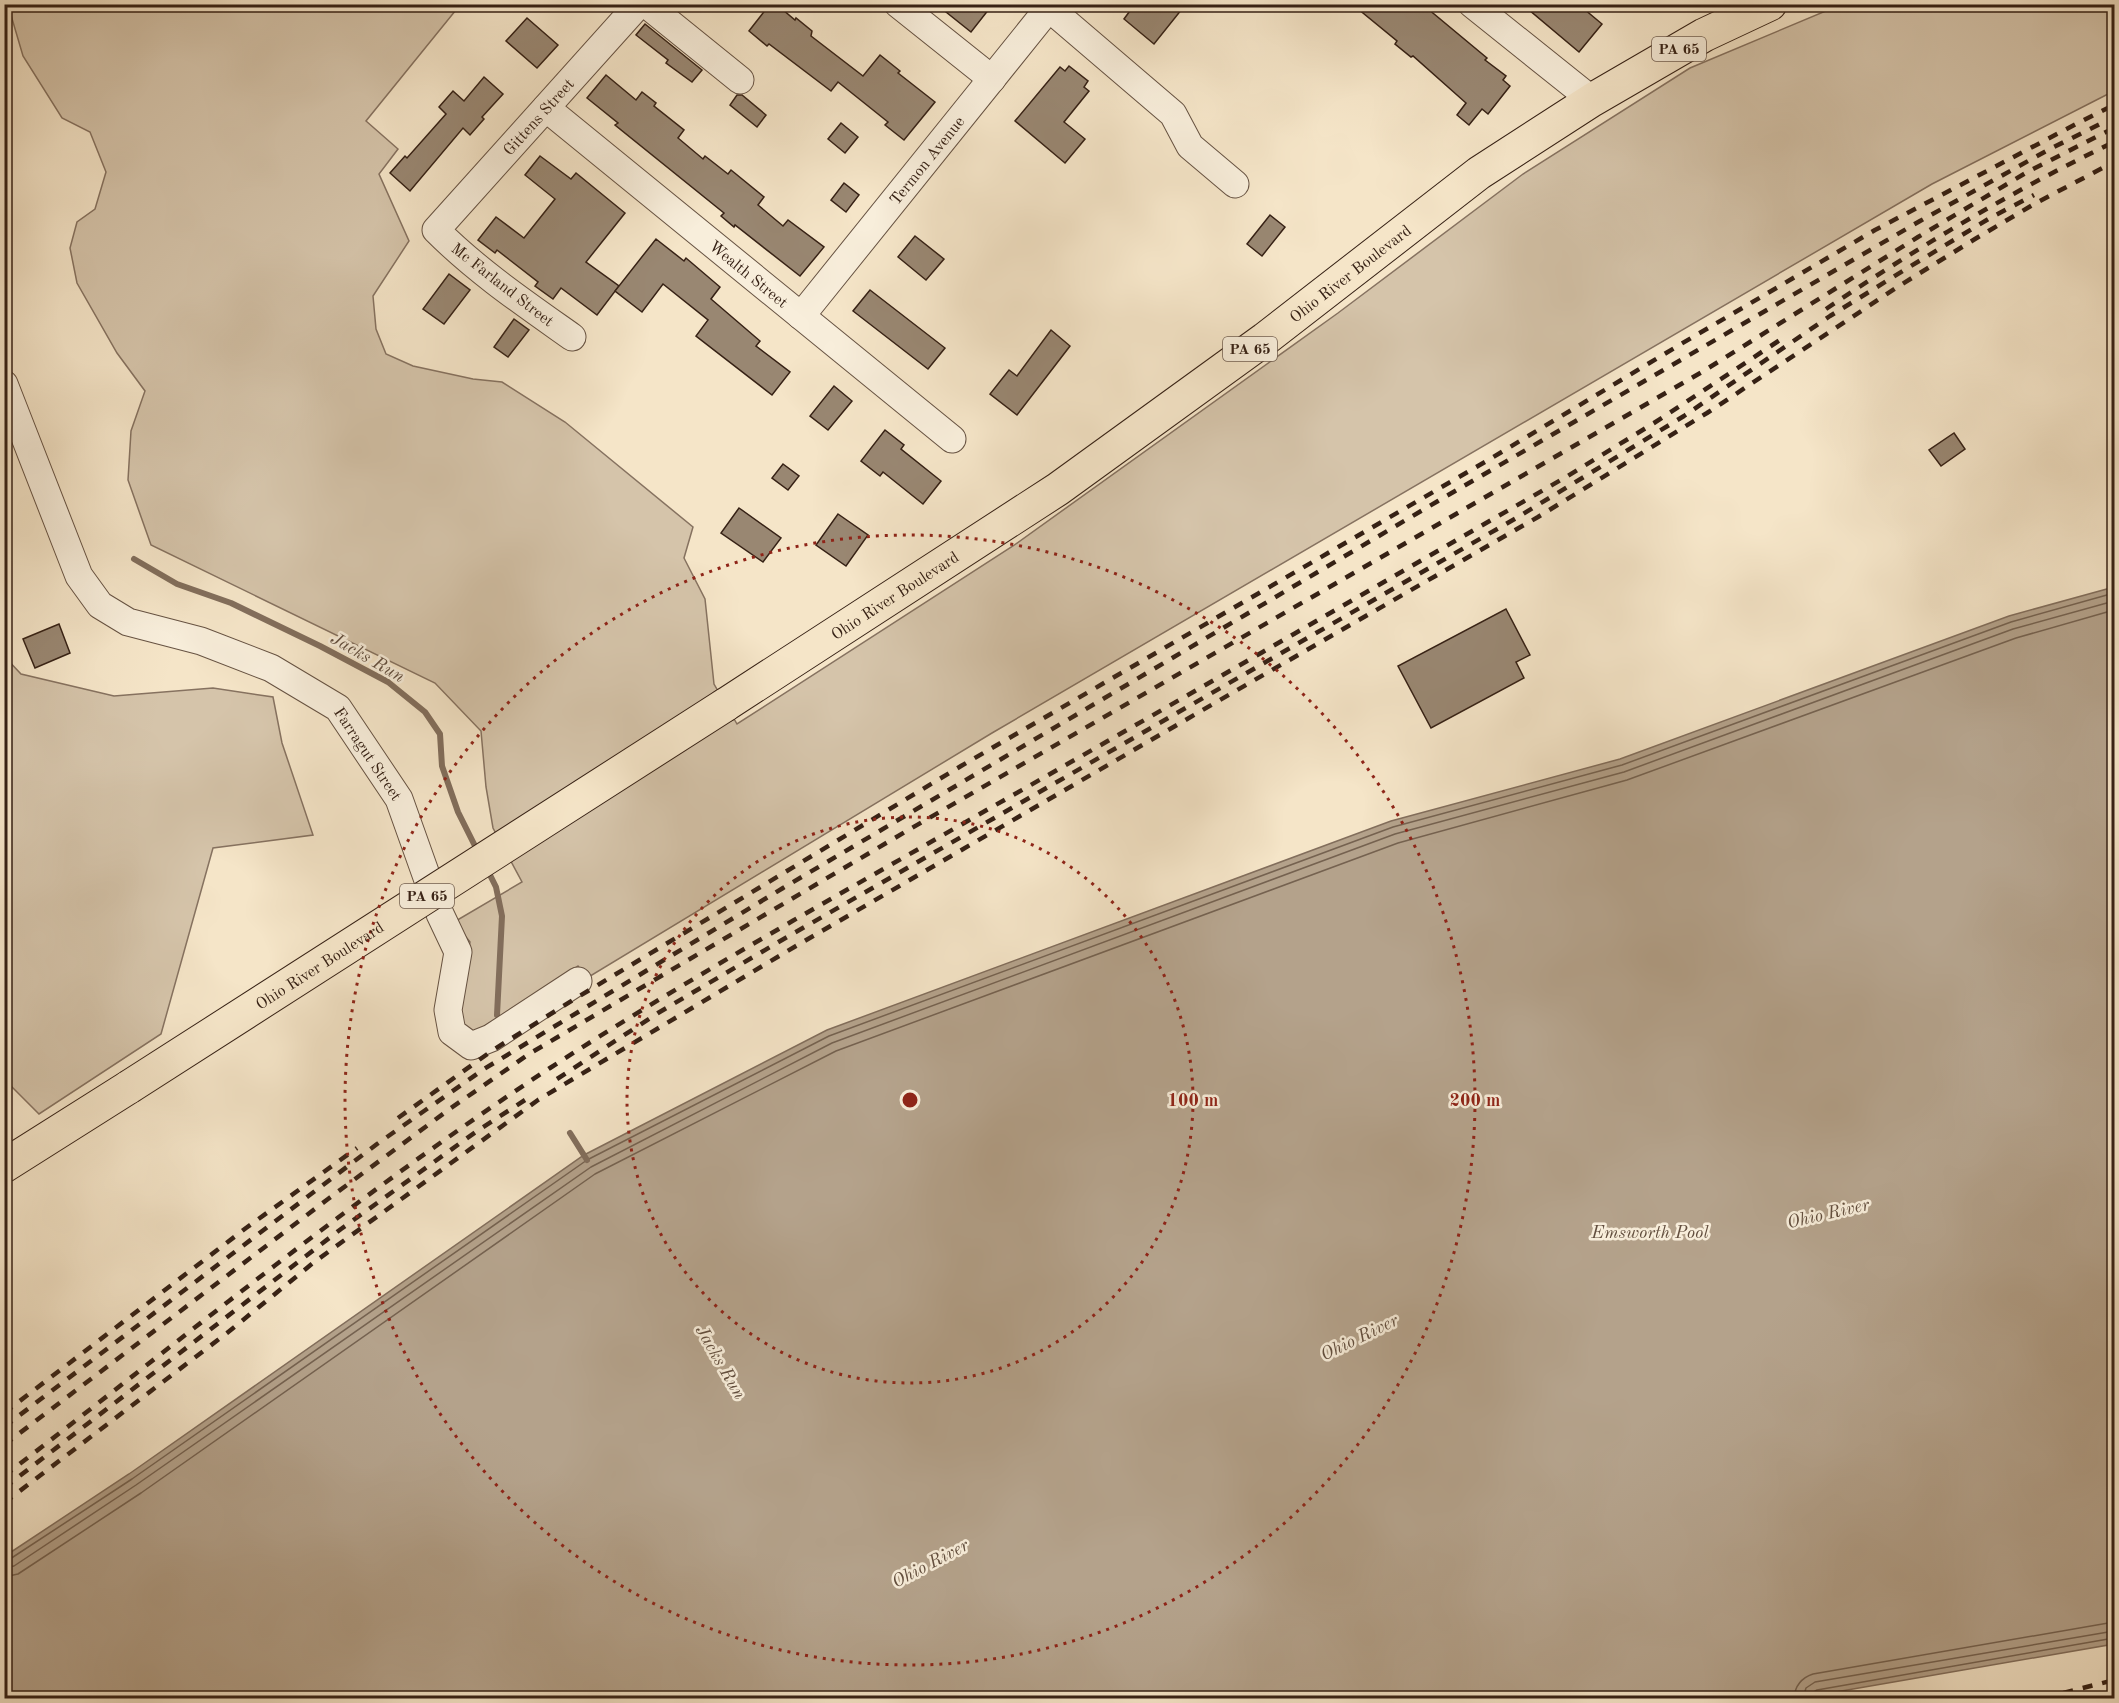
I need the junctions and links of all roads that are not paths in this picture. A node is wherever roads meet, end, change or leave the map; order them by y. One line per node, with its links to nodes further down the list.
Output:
1 (639, 4): 10 (street, Gittens Street)
2 (646, 4): 8 (street)
3 (898, 4): 7 (street)
4 (1472, 4): 9 (street)
5 (1770, 4): 9 (highway, Ohio River Boulevard / PA 65)
6 (1051, 6): 7 (street, Termon Avenue); 11 (street)
7 (992, 79): 13 (street, Termon Avenue)
8 (740, 80)
9 (1592, 100): 18 (highway, Ohio River Boulevard / PA 65, bridge)
10 (546, 108): 12 (street, Gittens Street); 13 (street, Wealth Street)
11 (1235, 184)
12 (436, 230): 14 (street, Mc Farland Street)
13 (801, 316): 16 (street, Wealth Street)
14 (572, 337)
15 (4, 384): 17 (street, Farragut Street)
16 (952, 439)
17 (578, 981)
18 (4, 1167)

